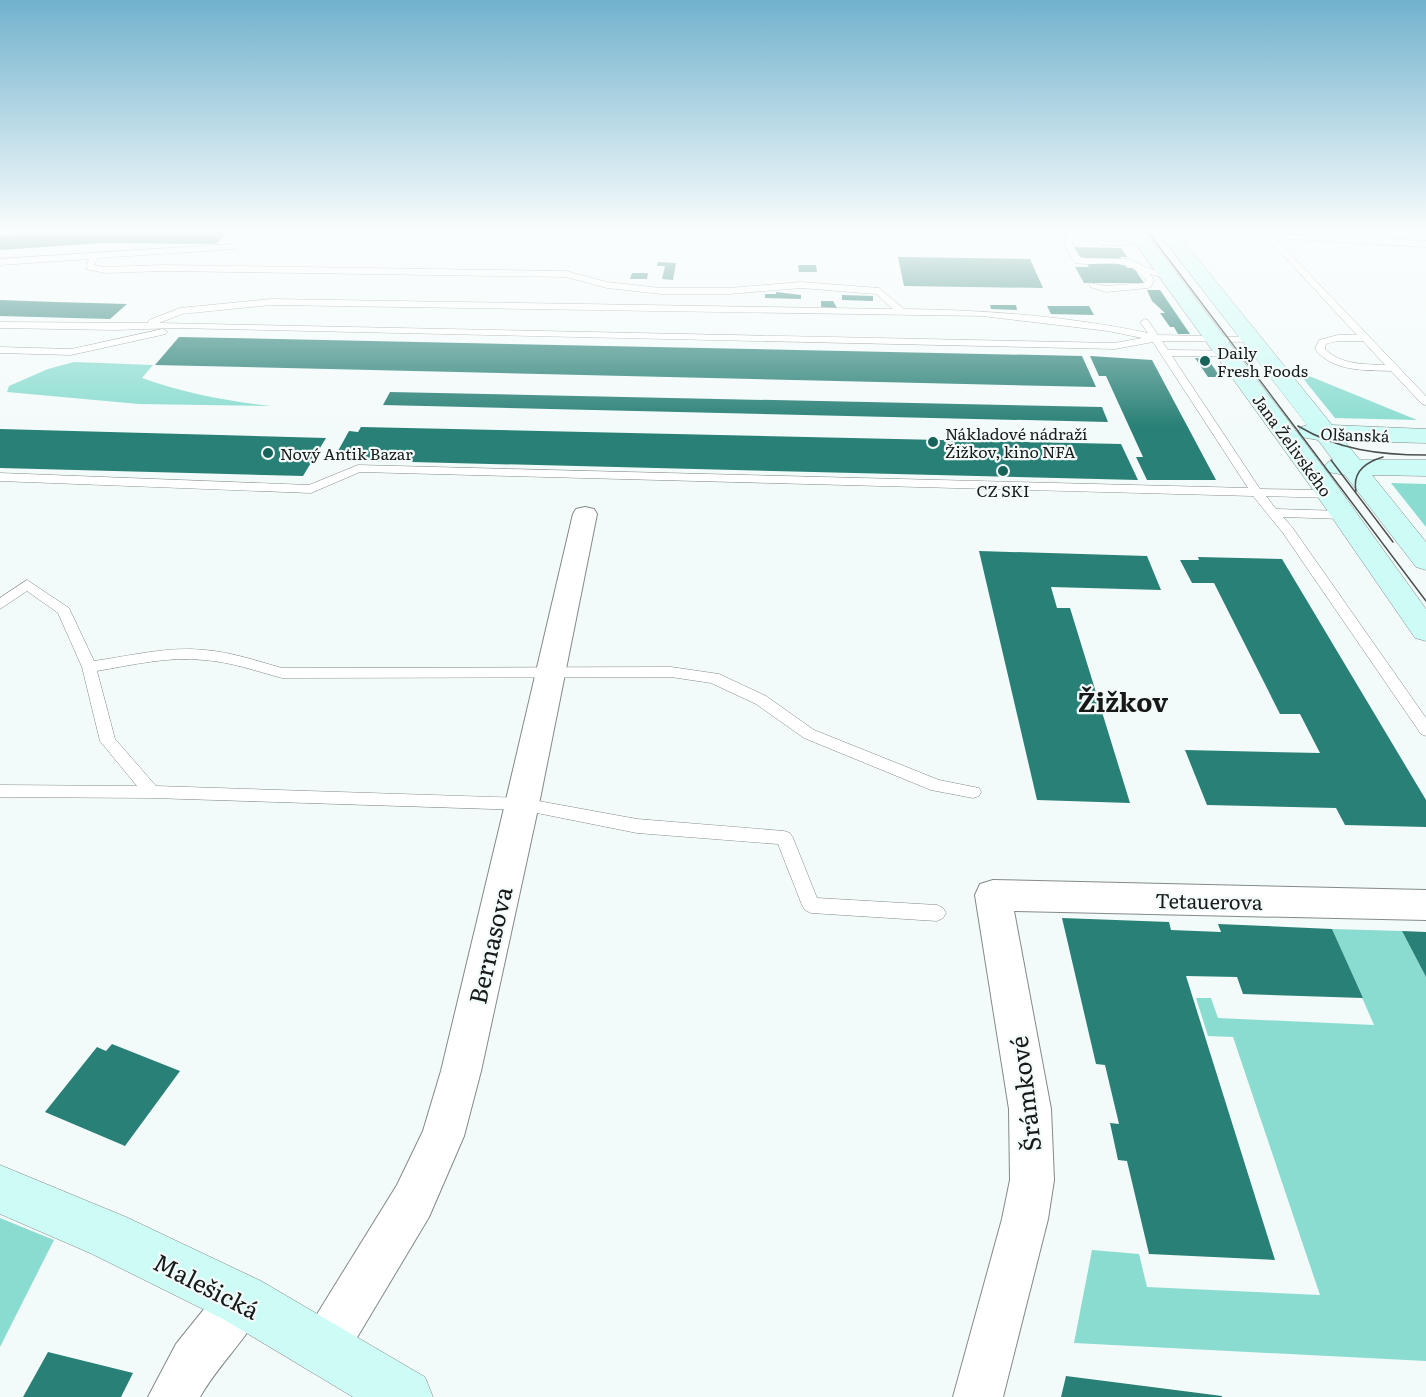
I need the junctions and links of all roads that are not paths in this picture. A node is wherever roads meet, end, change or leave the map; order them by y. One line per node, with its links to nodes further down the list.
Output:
1 (886, 297): 5 (lane)
2 (1185, 297): 12 (main road, Jana Želivského)
3 (1218, 297): 13 (main road, Jana Želivského)
4 (1327, 297): 11 (lane)
5 (902, 312): 8 (lane); 10 (lane)
6 (1145, 322): 10 (lane)
7 (0, 325): 8 (lane)
8 (145, 325): 9 (lane)
9 (191, 325): 10 (lane); 14 (lane)
10 (1156, 338): 12 (lane); 15 (lane)
11 (1365, 338): 16 (lane); 16 (lane)
12 (1221, 346): 13 (lane); 13 (lane); 15 (lane); 18 (main road, Jana Želivského)
13 (1257, 346): 19 (main road, Jana Želivského)
14 (0, 350)
15 (1166, 353): 25 (lane)
16 (1394, 368): 17 (lane)
17 (1426, 402)
18 (1284, 432): 19 (main road, Olšanská); 21 (main road, Jana Želivského)
19 (1324, 433): 20 (main road, Olšanská); 22 (main road, Jana Želivského)
20 (1426, 436)
21 (1309, 465): 22 (main road, Olšanská); 26 (main road, Jana Želivského)
22 (1350, 467): 23 (main road, Olšanská); 29 (main road, Jana Želivského)
23 (1426, 468)
24 (0, 477): 25 (lane)
25 (1256, 491): 26 (lane); 27 (lane)
26 (1336, 505): 27 (lane); 31 (main road, Jana Želivského)
27 (1272, 513): 34 (lane)
28 (585, 514): 33 (street, Bernasova)
29 (1426, 561)
30 (0, 605): 32 (lane)
31 (1426, 631)
32 (89, 668): 33 (lane); 36 (lane)
33 (550, 672): 37 (lane); 38 (street, Bernasova)
34 (1426, 730)
35 (0, 791): 36 (lane)
36 (152, 792): 38 (lane)
37 (973, 792)
38 (522, 804): 41 (lane); 44 (street, Bernasova)
39 (993, 895): 40 (street, Tetauerova); 47 (street, Šrámkové)
40 (1426, 905)
41 (937, 913)
42 (0, 1189): 43 (main road, Malešická)
43 (242, 1300): 44 (main road, Malešická); 45 (street)
44 (323, 1349): 46 (main road, Malešická)
45 (174, 1397)
46 (405, 1397)
47 (978, 1397)

